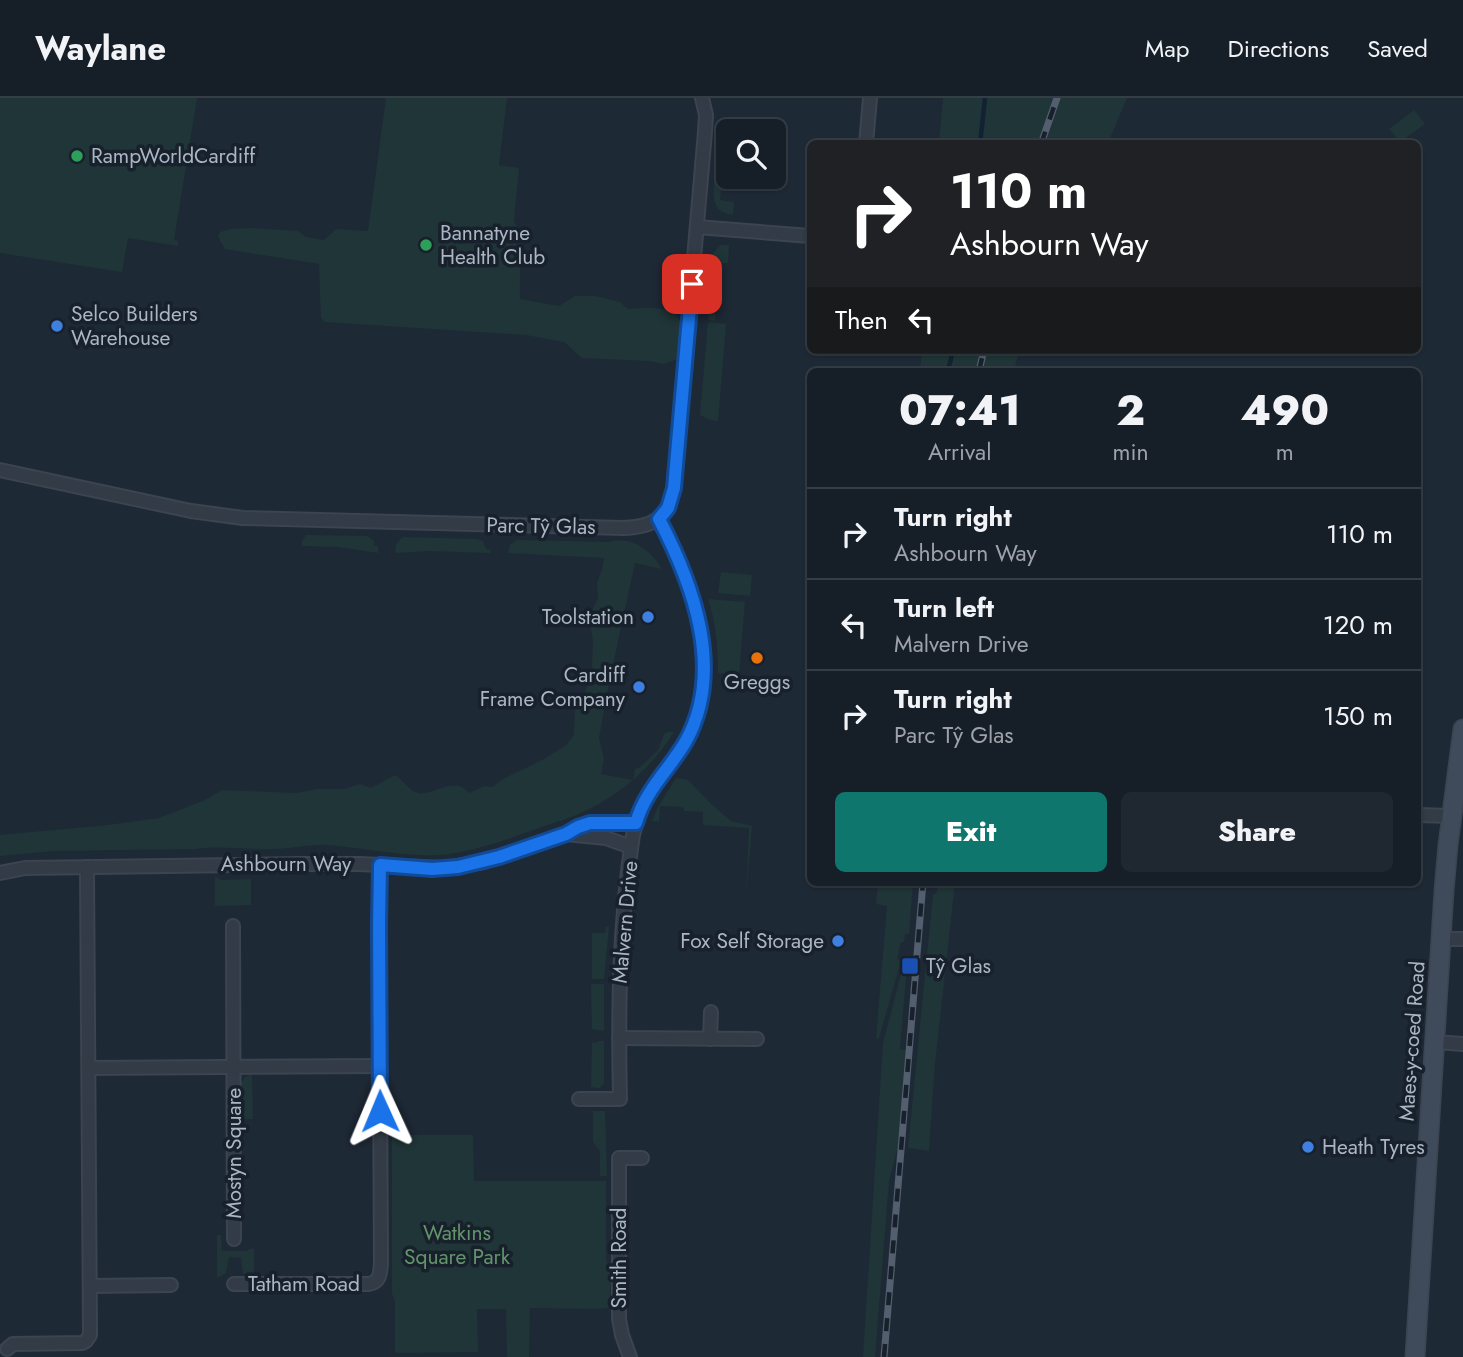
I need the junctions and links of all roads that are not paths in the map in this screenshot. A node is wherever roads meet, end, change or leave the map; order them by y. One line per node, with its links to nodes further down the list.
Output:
1 (702, 98): 4 (street)
2 (870, 98): 3 (street)
3 (866, 140)
4 (697, 227): 5 (street); 7 (street)
5 (807, 236)
6 (0, 470): 7 (street, Parc Tŷ Glas)
7 (659, 519): 11 (street, Malvern Drive)
8 (1463, 729): 10 (street, Maes-y-coed Road)
9 (1421, 815): 10 (street)
10 (1451, 816): 18 (street, Maes-y-coed Road)
11 (636, 823): 12 (street, Ashbourn Way); 13 (street, Malvern Drive)
12 (566, 834): 13 (street, Ashbourn Way); 14 (street, Ashbourn Way)
13 (631, 847): 21 (street, Malvern Drive)
14 (380, 865): 15 (street, Ashbourn Way); 26 (street, Tatham Road)
15 (87, 867): 16 (street, Ashbourn Way); 28 (street)
16 (0, 873)
17 (233, 926): 27 (street, Mostyn Square)
18 (1442, 939): 19 (street); 24 (street, Maes-y-coed Road)
19 (1463, 939)
20 (711, 1012): 22 (street)
21 (619, 1038): 22 (street); 29 (street, Malvern Drive)
22 (710, 1039): 23 (street)
23 (757, 1039)
24 (1435, 1042): 25 (street); 37 (street, Maes-y-coed Road)
25 (1463, 1044)
26 (380, 1066): 27 (street, Mostyn Square); 32 (street, Tatham Road)
27 (234, 1067): 28 (street, Mostyn Square); 31 (street, Mostyn Square)
28 (89, 1068): 34 (street)
29 (579, 1099)
30 (642, 1158): 36 (street, Smith Road)
31 (234, 1239)
32 (233, 1284)
33 (171, 1285): 34 (street)
34 (90, 1286): 35 (street)
35 (8, 1349)
36 (630, 1357)
37 (1415, 1357)

